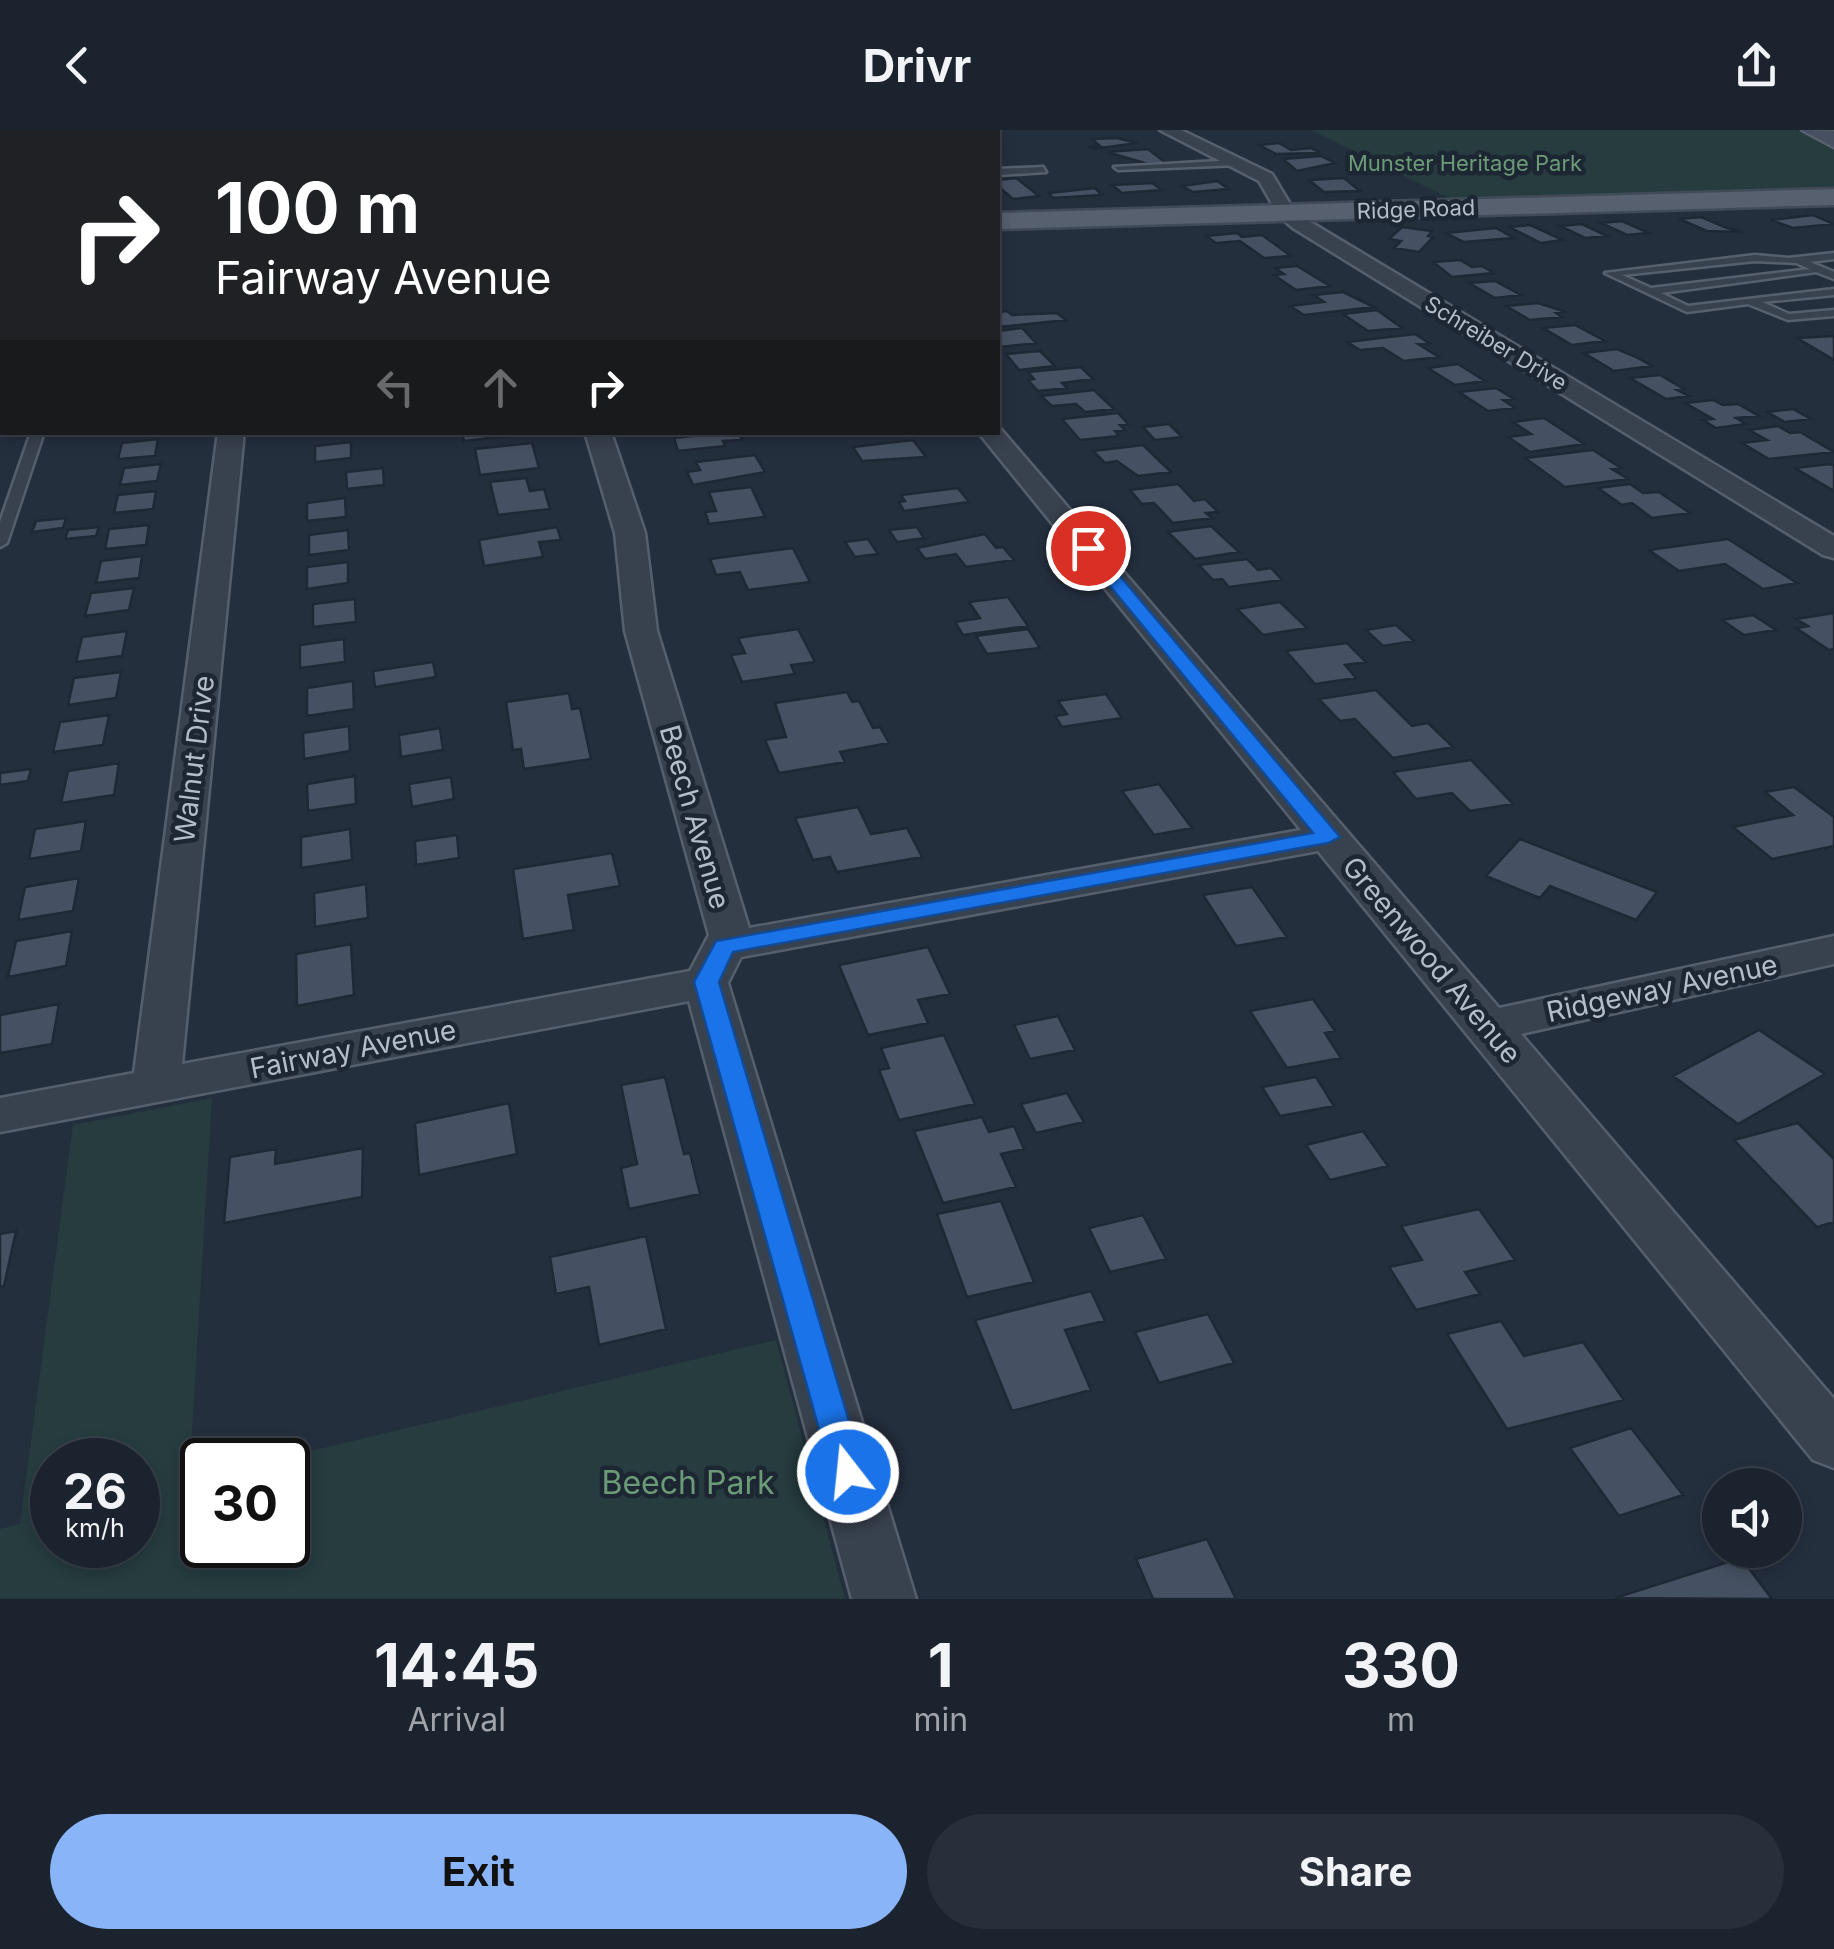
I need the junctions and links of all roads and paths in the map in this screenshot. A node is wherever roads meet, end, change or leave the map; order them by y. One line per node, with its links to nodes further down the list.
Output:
1 (1168, 130): 4 (street, Schreiber Drive)
2 (1813, 130): 3 (street)
3 (1834, 140)
4 (1236, 164): 5 (lane); 9 (street, Schreiber Drive)
5 (1118, 167)
6 (1043, 170): 7 (lane)
7 (1000, 172)
8 (1834, 197): 9 (main road, Ridge Road)
9 (1286, 212): 10 (main road, Ridge Road); 23 (street, Schreiber Drive)
10 (1000, 220)
11 (1834, 256): 12 (lane)
12 (1798, 260): 13 (lane); 14 (lane)
13 (1828, 273): 14 (lane)
14 (1649, 291): 16 (lane)
15 (1834, 292): 16 (lane)
16 (1749, 301): 17 (lane)
17 (1834, 313)
18 (37, 435): 22 (lane)
19 (231, 435): 28 (street, Walnut Drive)
20 (599, 435): 26 (street, Beech Avenue)
21 (993, 435): 24 (street, Greenwood Avenue)
22 (0, 542)
23 (1834, 549)
24 (1328, 837): 26 (street, Fairway Avenue); 27 (street, Greenwood Avenue)
25 (1834, 950): 27 (street, Ridgeway Avenue)
26 (715, 964): 28 (street, Fairway Avenue); 31 (street, Beech Avenue)
27 (1489, 1026): 30 (street, Greenwood Avenue)
28 (156, 1086): 29 (street, Fairway Avenue)
29 (0, 1115)
30 (1834, 1442)
31 (884, 1599)

